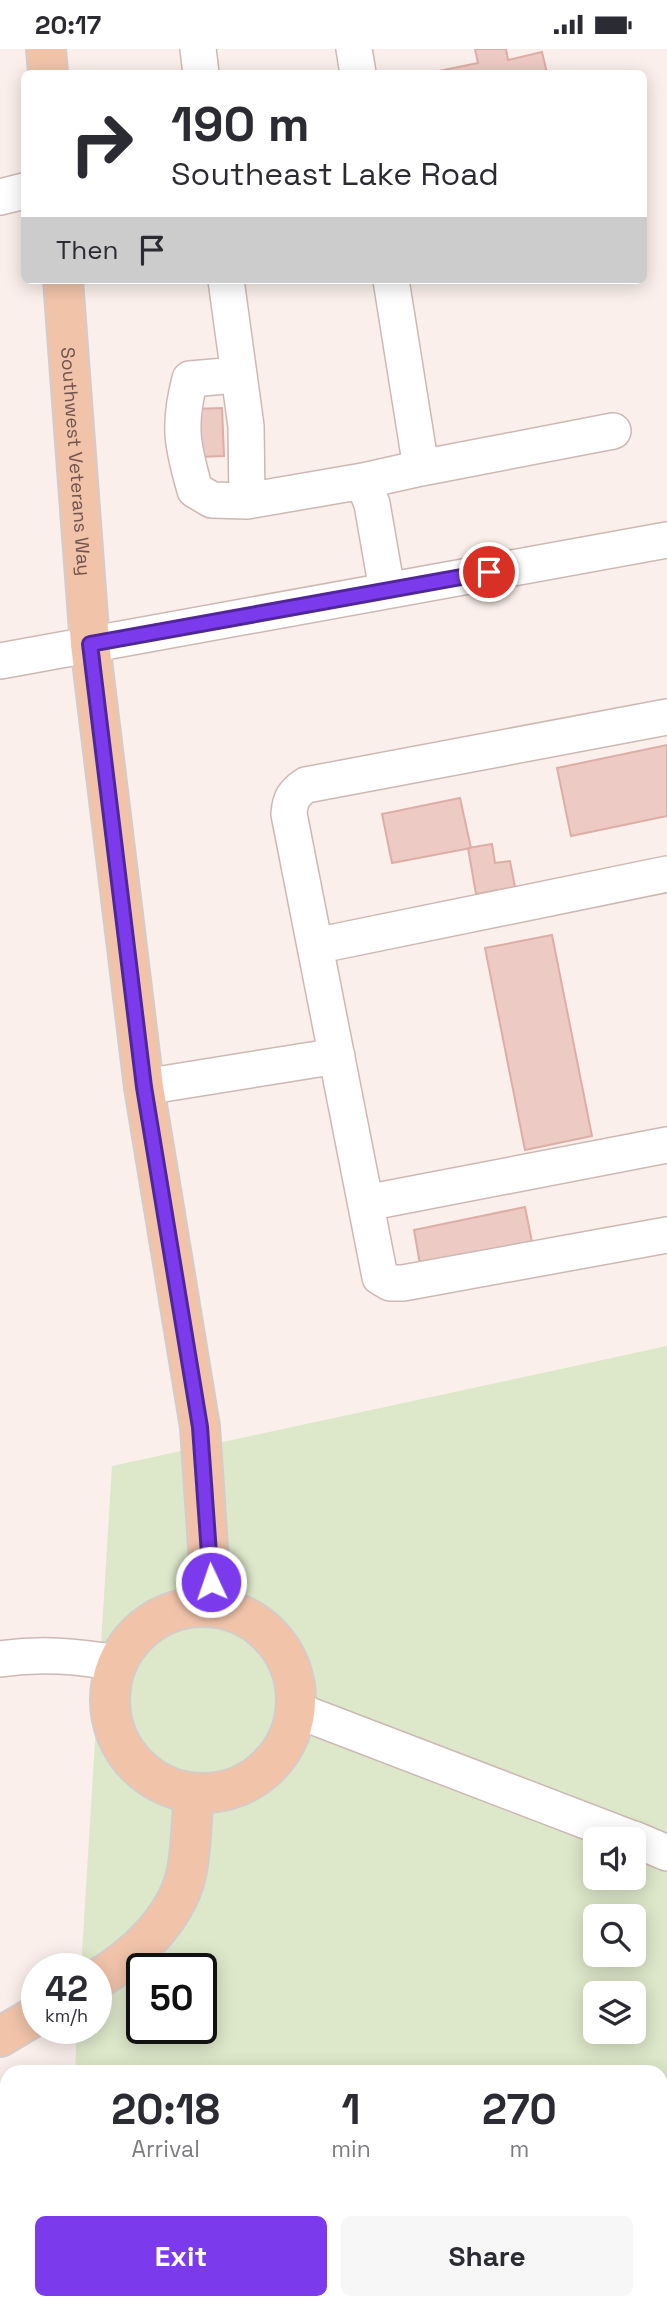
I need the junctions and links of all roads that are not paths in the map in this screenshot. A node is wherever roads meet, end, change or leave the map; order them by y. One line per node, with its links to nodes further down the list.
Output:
1 (46, 49): 4 (main road)
2 (198, 49): 5 (street)
3 (354, 49): 6 (street)
4 (48, 70)
5 (201, 70)
6 (358, 70)
7 (21, 192): 8 (street)
8 (0, 197)
9 (63, 284): 19 (main road, Southwest Veterans Way)
10 (226, 284): 12 (street)
11 (392, 284): 14 (street)
12 (237, 375): 16 (street); 16 (street)
13 (613, 432): 14 (street)
14 (421, 468): 15 (street)
15 (363, 481): 16 (street); 18 (street)
16 (247, 501)
17 (667, 540): 18 (street)
18 (387, 590): 19 (street)
19 (90, 644): 20 (street); 25 (main road, Southwest Veterans Way)
20 (0, 661)
21 (667, 717): 23 (street)
22 (667, 874): 23 (street)
23 (315, 946): 24 (street)
24 (337, 1056): 25 (street); 27 (street)
25 (144, 1087): 29 (main road, Southwest Veterans Way)
26 (667, 1145): 27 (street)
27 (366, 1203): 28 (street)
28 (667, 1235)
29 (212, 1607): 31 (main road); 32 (main road)
30 (0, 1660): 31 (street)
31 (117, 1663): 33 (main road)
32 (296, 1710): 33 (main road); 34 (street)
33 (194, 1794): 37 (main road)
34 (602, 1827)
35 (646, 1844): 36 (street)
36 (667, 1853)
37 (112, 1970)
38 (21, 2025): 39 (main road)
39 (0, 2037)

